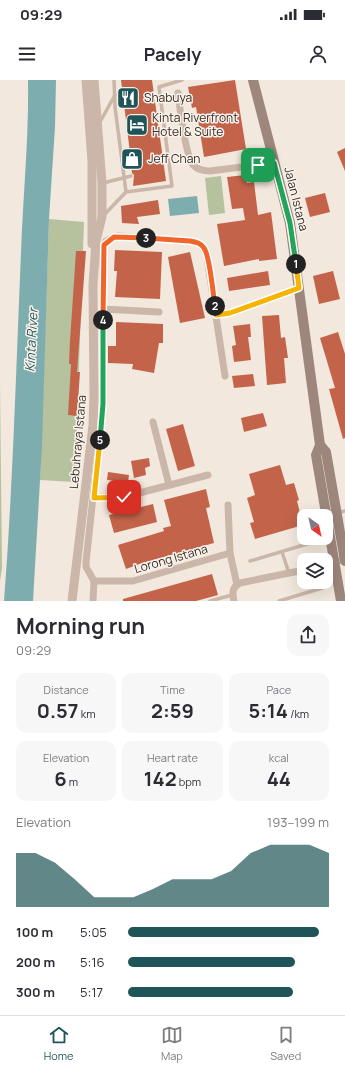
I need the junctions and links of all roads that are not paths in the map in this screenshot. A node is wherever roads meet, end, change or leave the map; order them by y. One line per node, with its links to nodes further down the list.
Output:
1 (88, 80): 8 (street, Lebuhraya Istana); 15 (street, Lebuhraya Istana)
2 (114, 80): 7 (lane)
3 (182, 80): 5 (lane)
4 (253, 80): 9 (main road, Jalan Istana)
5 (175, 82): 13 (lane)
6 (178, 93): 9 (street)
7 (116, 94): 8 (lane); 11 (lane)
8 (99, 125): 12 (street, Lebuhraya Istana)
9 (274, 163): 17 (main road, Jalan Istana)
10 (131, 176): 11 (lane)
11 (124, 177): 12 (lane); 13 (lane)
12 (102, 184): 14 (street, Lebuhraya Istana); 15 (street)
13 (126, 192): 14 (lane)
14 (102, 217): 15 (lane); 16 (street, Lebuhraya Istana)
15 (93, 222): 16 (street, Lebuhraya Istana)
16 (93, 285): 44 (street, Lebuhraya Istana)
17 (299, 288): 20 (street); 23 (main road, Jalan Istana)
18 (103, 310): 19 (street); 20 (street); 26 (street)
19 (159, 312)
20 (216, 315): 21 (street)
21 (225, 376)
22 (153, 422): 25 (street)
23 (320, 444): 28 (main road); 29 (main road)
24 (208, 475): 25 (street)
25 (170, 485): 26 (street)
26 (94, 498): 40 (street)
27 (228, 505): 33 (street)
28 (325, 509)
29 (341, 512): 30 (main road)
30 (342, 526): 34 (main road)
31 (304, 545): 32 (lane)
32 (282, 552): 35 (lane); 39 (lane)
33 (230, 553): 40 (street, Lorong Istana); 41 (street)
34 (345, 560): 36 (street)
35 (250, 562)
36 (333, 562)
37 (297, 572): 39 (street)
38 (333, 573): 48 (main road)
39 (289, 574): 41 (street)
40 (94, 581): 45 (street)
41 (237, 585): 43 (street)
42 (319, 589): 47 (lane)
43 (233, 598): 46 (lane)
44 (72, 601)
45 (93, 601)
46 (210, 601)
47 (278, 601)
48 (341, 601)

